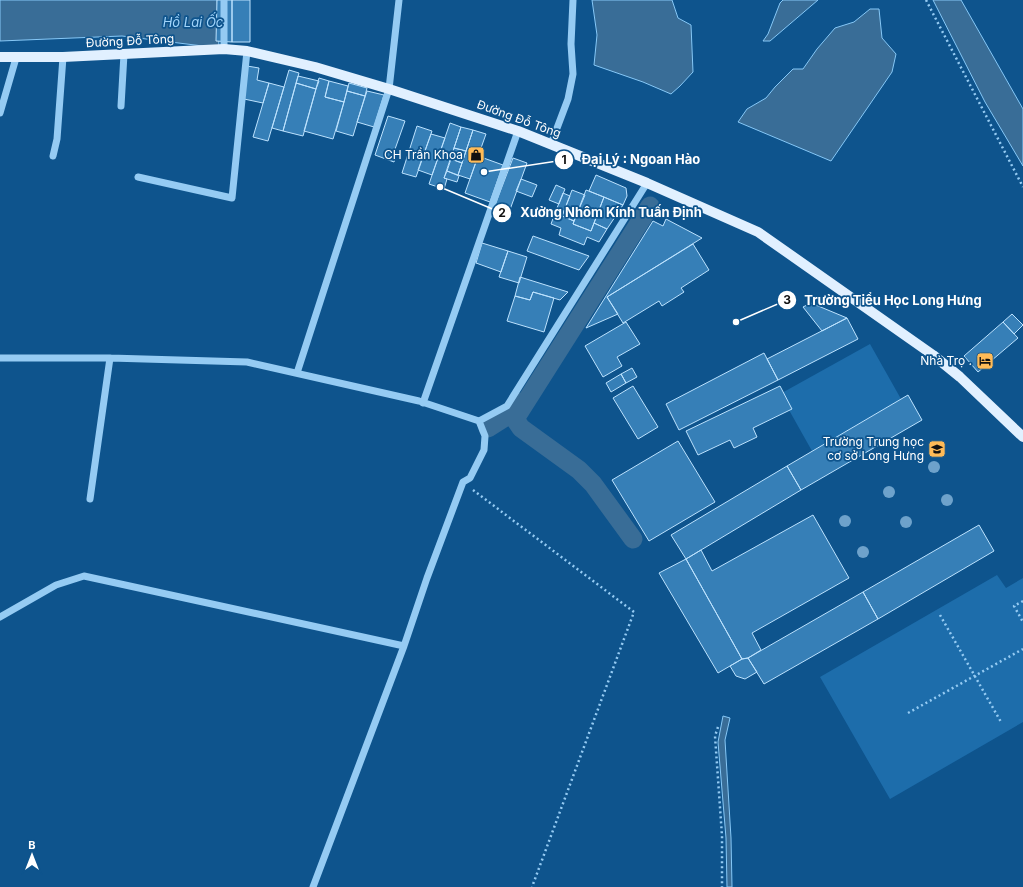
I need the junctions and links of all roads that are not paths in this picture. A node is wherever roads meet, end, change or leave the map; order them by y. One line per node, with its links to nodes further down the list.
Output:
1 (224, 0): 4 (street)
2 (399, 0): 10 (street)
3 (573, 0): 14 (street)
4 (224, 49): 5 (main road, Đường Đỗ Tông); 6 (main road, Đường Đỗ Tông)
5 (247, 51): 10 (main road, Đường Đỗ Tông); 16 (street)
6 (124, 54): 8 (main road, Đường Đỗ Tông); 11 (street)
7 (0, 57): 9 (main road, Đường Đỗ Tông)
8 (62, 57): 9 (main road, Đường Đỗ Tông); 15 (street)
9 (16, 58): 12 (street)
10 (389, 89): 13 (main road, Đường Đỗ Tông); 20 (street)
11 (121, 106)
12 (0, 113)
13 (518, 131): 14 (main road, Đường Đỗ Tông); 21 (street)
14 (551, 144): 17 (main road, Đường Đỗ Tông)
15 (53, 156)
16 (138, 177)
17 (647, 183): 22 (street); 23 (main road, Đường Đỗ Tông)
18 (0, 358): 19 (street)
19 (110, 358): 20 (street); 24 (street)
20 (297, 373): 21 (street)
21 (423, 403): 22 (street)
22 (479, 421): 26 (street)
23 (1023, 438)
24 (90, 499)
25 (0, 617): 26 (street)
26 (404, 646): 27 (street)
27 (313, 887)

